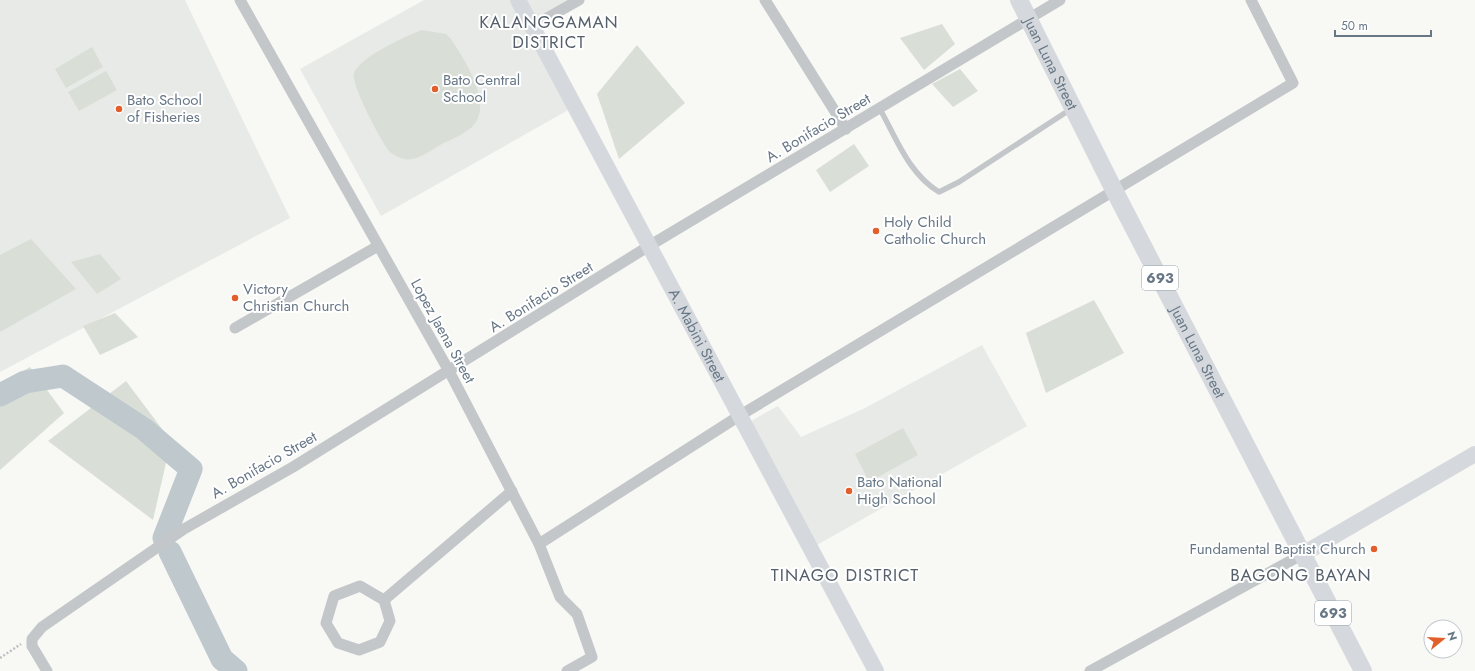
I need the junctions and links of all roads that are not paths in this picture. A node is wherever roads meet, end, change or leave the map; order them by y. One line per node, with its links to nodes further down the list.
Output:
1 (240, 0): 14 (street, Lopez Jaena Street)
2 (518, 0): 9 (street, A. Mabini Street)
3 (578, 0): 9 (street)
4 (765, 0): 12 (street)
5 (1019, 0): 8 (main road, Juan Luna Street / 693)
6 (1060, 0): 8 (street, A. Bonifacio Street)
7 (1251, 0): 13 (street)
8 (1029, 20): 10 (main road, Juan Luna Street / 693); 11 (street, A. Bonifacio Street)
9 (533, 26): 15 (street, A. Mabini Street)
10 (1074, 108): 11 (lane); 13 (main road, Juan Luna Street / 693)
11 (880, 109): 12 (street, A. Bonifacio Street)
12 (846, 129): 15 (street, A. Bonifacio Street)
13 (1114, 190): 18 (street); 22 (main road, Juan Luna Street / 693)
14 (378, 246): 16 (street); 17 (street, Lopez Jaena Street)
15 (649, 246): 17 (street, A. Bonifacio Street); 18 (street, A. Mabini Street)
16 (235, 328)
17 (449, 371): 20 (street, Lopez Jaena Street); 24 (street, A. Bonifacio Street)
18 (740, 416): 21 (street); 26 (street, A. Mabini Street)
19 (1475, 454): 22 (street)
20 (512, 491): 21 (street, Lopez Jaena Street); 23 (street)
21 (538, 544): 25 (street, Lopez Jaena Street)
22 (1303, 554): 27 (street); 28 (main road, 693)
23 (384, 600): 23 (street)
24 (47, 671)
25 (567, 671)
26 (876, 671)
27 (1090, 671)
28 (1363, 671)

